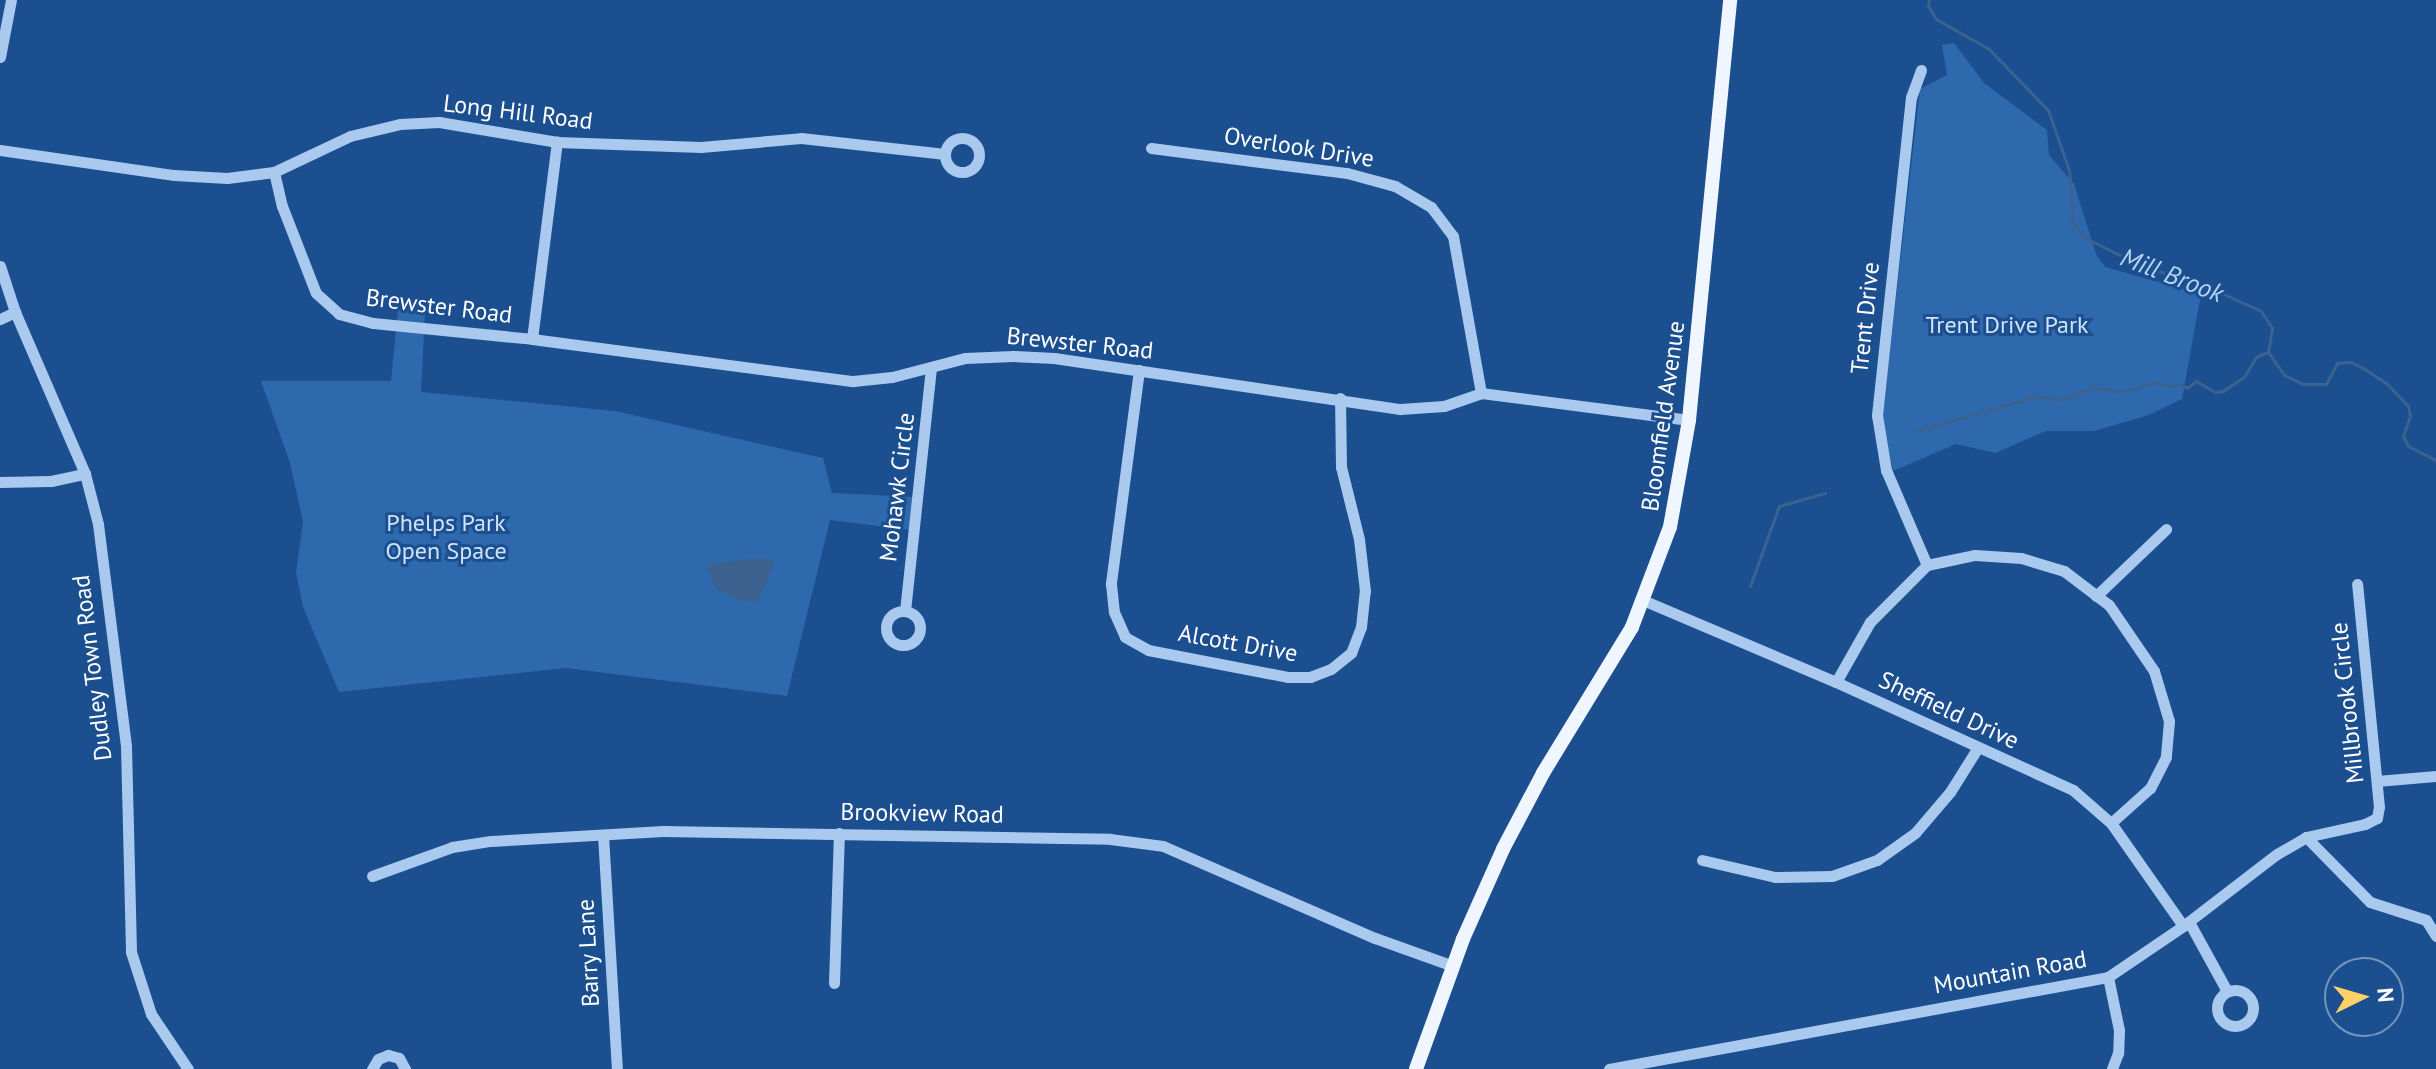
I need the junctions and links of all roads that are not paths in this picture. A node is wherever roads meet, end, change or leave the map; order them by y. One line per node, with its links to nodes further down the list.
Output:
1 (11, 0): 3 (street)
2 (1730, 0): 18 (main road, Bloomfield Avenue)
3 (0, 57)
4 (1921, 70): 22 (street, Trent Drive)
5 (557, 142): 8 (street, Long Hill Road); 9 (street, Long Hill Road); 13 (street)
6 (1151, 148): 16 (street, Overlook Drive)
7 (0, 150): 9 (street, Long Hill Road)
8 (945, 154)
9 (274, 172): 13 (street, Brewster Road)
10 (0, 266): 11 (street, Dudley Town Road)
11 (15, 312): 12 (street); 19 (street, Dudley Town Road)
12 (0, 319)
13 (532, 339): 14 (street, Brewster Road)
14 (931, 367): 15 (street, Brewster Road); 26 (street, Mohawk Circle)
15 (1139, 370): 17 (street, Brewster Road); 17 (street, Alcott Drive)
16 (1481, 393): 17 (street, Brewster Road); 18 (street, Brewster Road)
17 (1340, 398)
18 (1689, 420): 25 (main road, Bloomfield Avenue)
19 (85, 474): 20 (street); 44 (street, Dudley Town Road)
20 (0, 482)
21 (2166, 529): 24 (street)
22 (1927, 565): 24 (street); 27 (street)
23 (2357, 584): 30 (street, Millbrook Circle)
24 (2096, 596): 32 (street)
25 (1645, 601): 27 (street, Sheffield Drive); 40 (main road, Bloomfield Avenue)
26 (905, 611)
27 (1836, 682): 28 (street, Sheffield Drive)
28 (1977, 749): 32 (street, Sheffield Drive); 36 (street)
29 (2436, 776): 30 (street)
30 (2377, 781): 31 (street, Millbrook Circle)
31 (2377, 818): 35 (street, Mountain Road)
32 (2111, 823): 38 (street, Sheffield Drive)
33 (839, 833): 34 (street, Brookview Road); 40 (street, Brookview Road); 42 (street)
34 (603, 835): 37 (street, Brookview Road); 47 (street, Barry Lane)
35 (2306, 837): 38 (street, Mountain Road); 39 (street)
36 (1702, 860)
37 (372, 876)
38 (2186, 924): 41 (street, Mountain Road); 43 (street, Sheffield Drive)
39 (2436, 936)
40 (1453, 966): 48 (main road, Bloomfield Avenue)
41 (2108, 977): 49 (street, Mountain Road); 50 (street)
42 (834, 983)
43 (2227, 991)
44 (188, 1069)
45 (372, 1069): 46 (street)
46 (405, 1069)
47 (617, 1069)
48 (1416, 1069)
49 (1609, 1069)
50 (2112, 1069)

